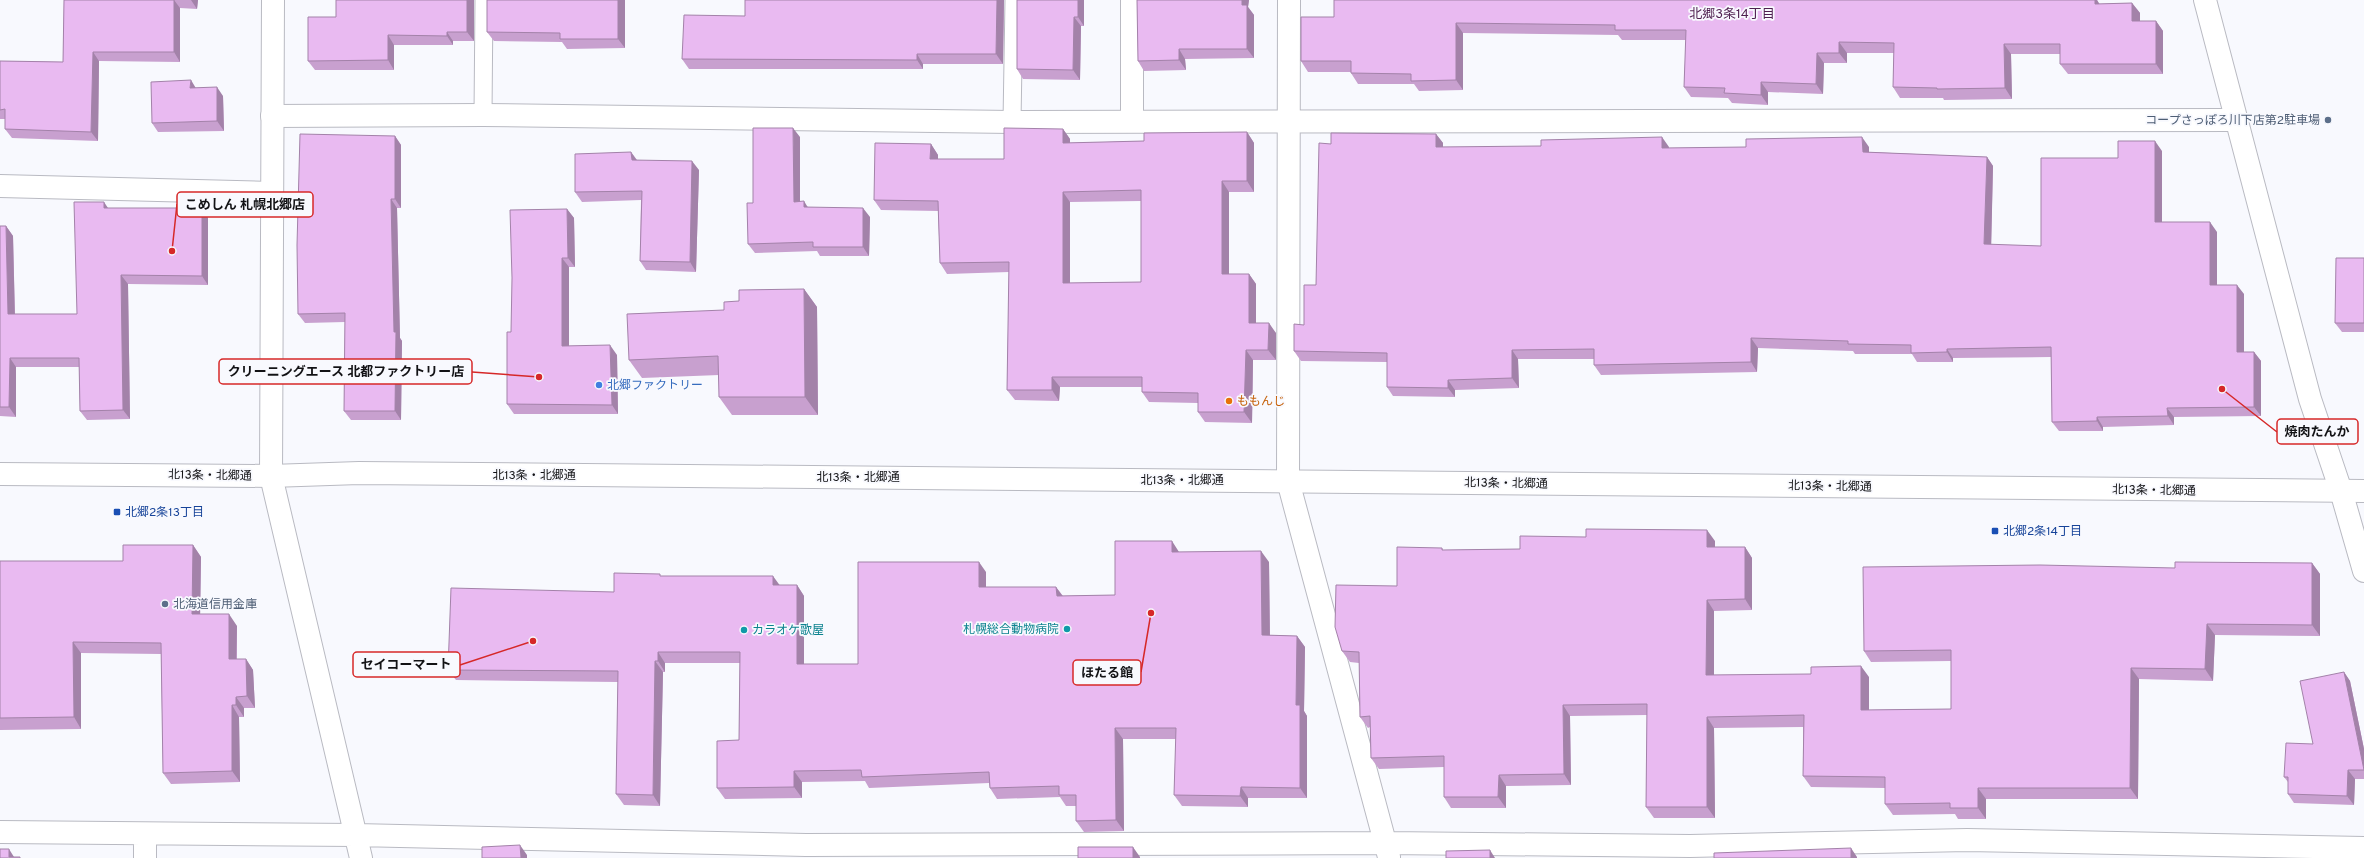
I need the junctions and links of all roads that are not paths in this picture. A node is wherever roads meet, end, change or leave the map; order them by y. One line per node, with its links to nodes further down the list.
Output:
1 (273, 0): 8 (street)
2 (484, 0): 7 (lane)
3 (1014, 0): 11 (lane)
4 (1132, 0): 12 (street)
5 (1289, 0): 10 (street)
6 (2205, 0): 9 (street)
7 (483, 115): 8 (street); 11 (street)
8 (272, 116): 14 (street)
9 (2238, 120): 10 (street); 18 (street)
10 (1289, 121): 12 (street); 17 (street)
11 (1012, 122): 12 (street)
12 (1132, 122)
13 (0, 186): 14 (street)
14 (272, 193): 16 (street)
15 (0, 474): 16 (street, 北13条・北郷通)
16 (271, 476): 17 (street, 北13条・北郷通); 23 (street)
17 (1288, 481): 18 (street, 北13条・北郷通); 27 (street)
18 (2341, 491): 19 (street, 北13条・北郷通); 20 (street)
19 (2364, 491)
20 (2364, 571)
21 (0, 832): 22 (street)
22 (144, 835): 23 (street); 29 (street)
23 (356, 836): 25 (street); 30 (street)
24 (2364, 848): 28 (street)
25 (806, 851): 26 (street)
26 (1057, 851): 27 (street)
27 (1388, 851): 28 (street)
28 (1690, 852)
29 (145, 858)
30 (361, 858)

